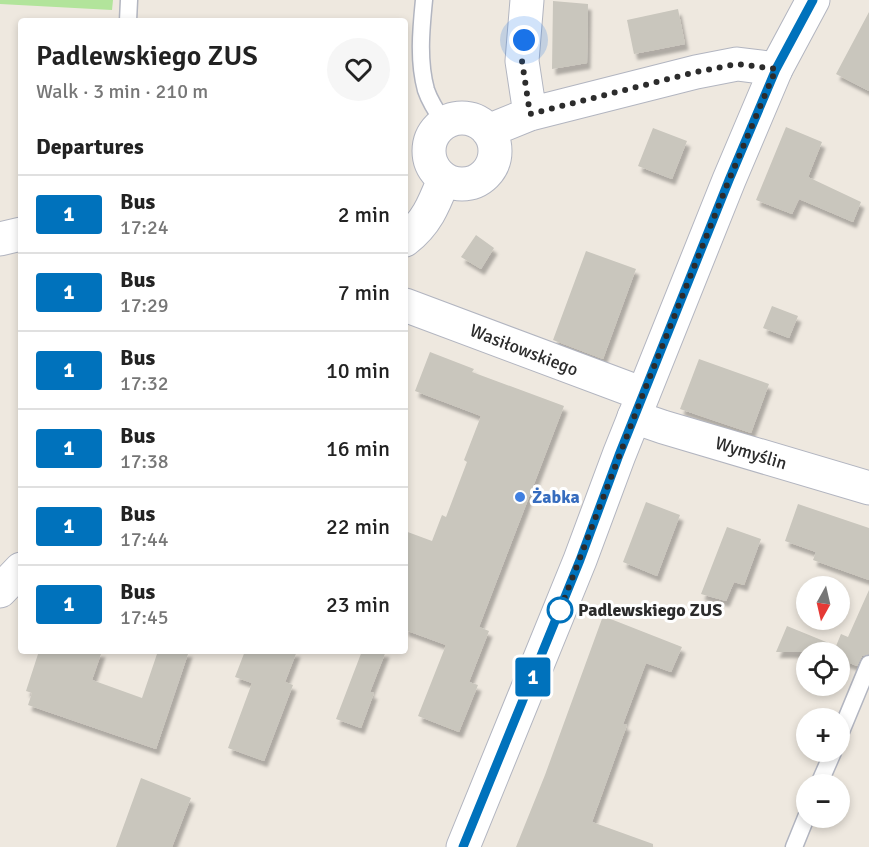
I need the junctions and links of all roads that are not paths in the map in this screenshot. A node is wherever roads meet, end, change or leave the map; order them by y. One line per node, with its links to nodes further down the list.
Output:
1 (129, 0): 5 (lane)
2 (424, 0): 9 (lane)
3 (527, 0): 7 (street)
4 (813, 0): 6 (street)
5 (128, 18)
6 (776, 69): 7 (street); 15 (street)
7 (530, 114): 8 (street)
8 (488, 131): 9 (street); 10 (street)
9 (426, 140): 10 (street)
10 (444, 179): 12 (street)
11 (18, 235): 13 (street)
12 (408, 238)
13 (0, 239)
14 (408, 306): 15 (street, Wasiłowskiego)
15 (639, 406): 16 (street, Wymyślin); 22 (street)
16 (869, 488)
17 (18, 572): 18 (street)
18 (0, 591)
19 (869, 664): 20 (lane)
20 (850, 710)
21 (802, 828): 23 (lane)
22 (463, 847)
23 (794, 847)

